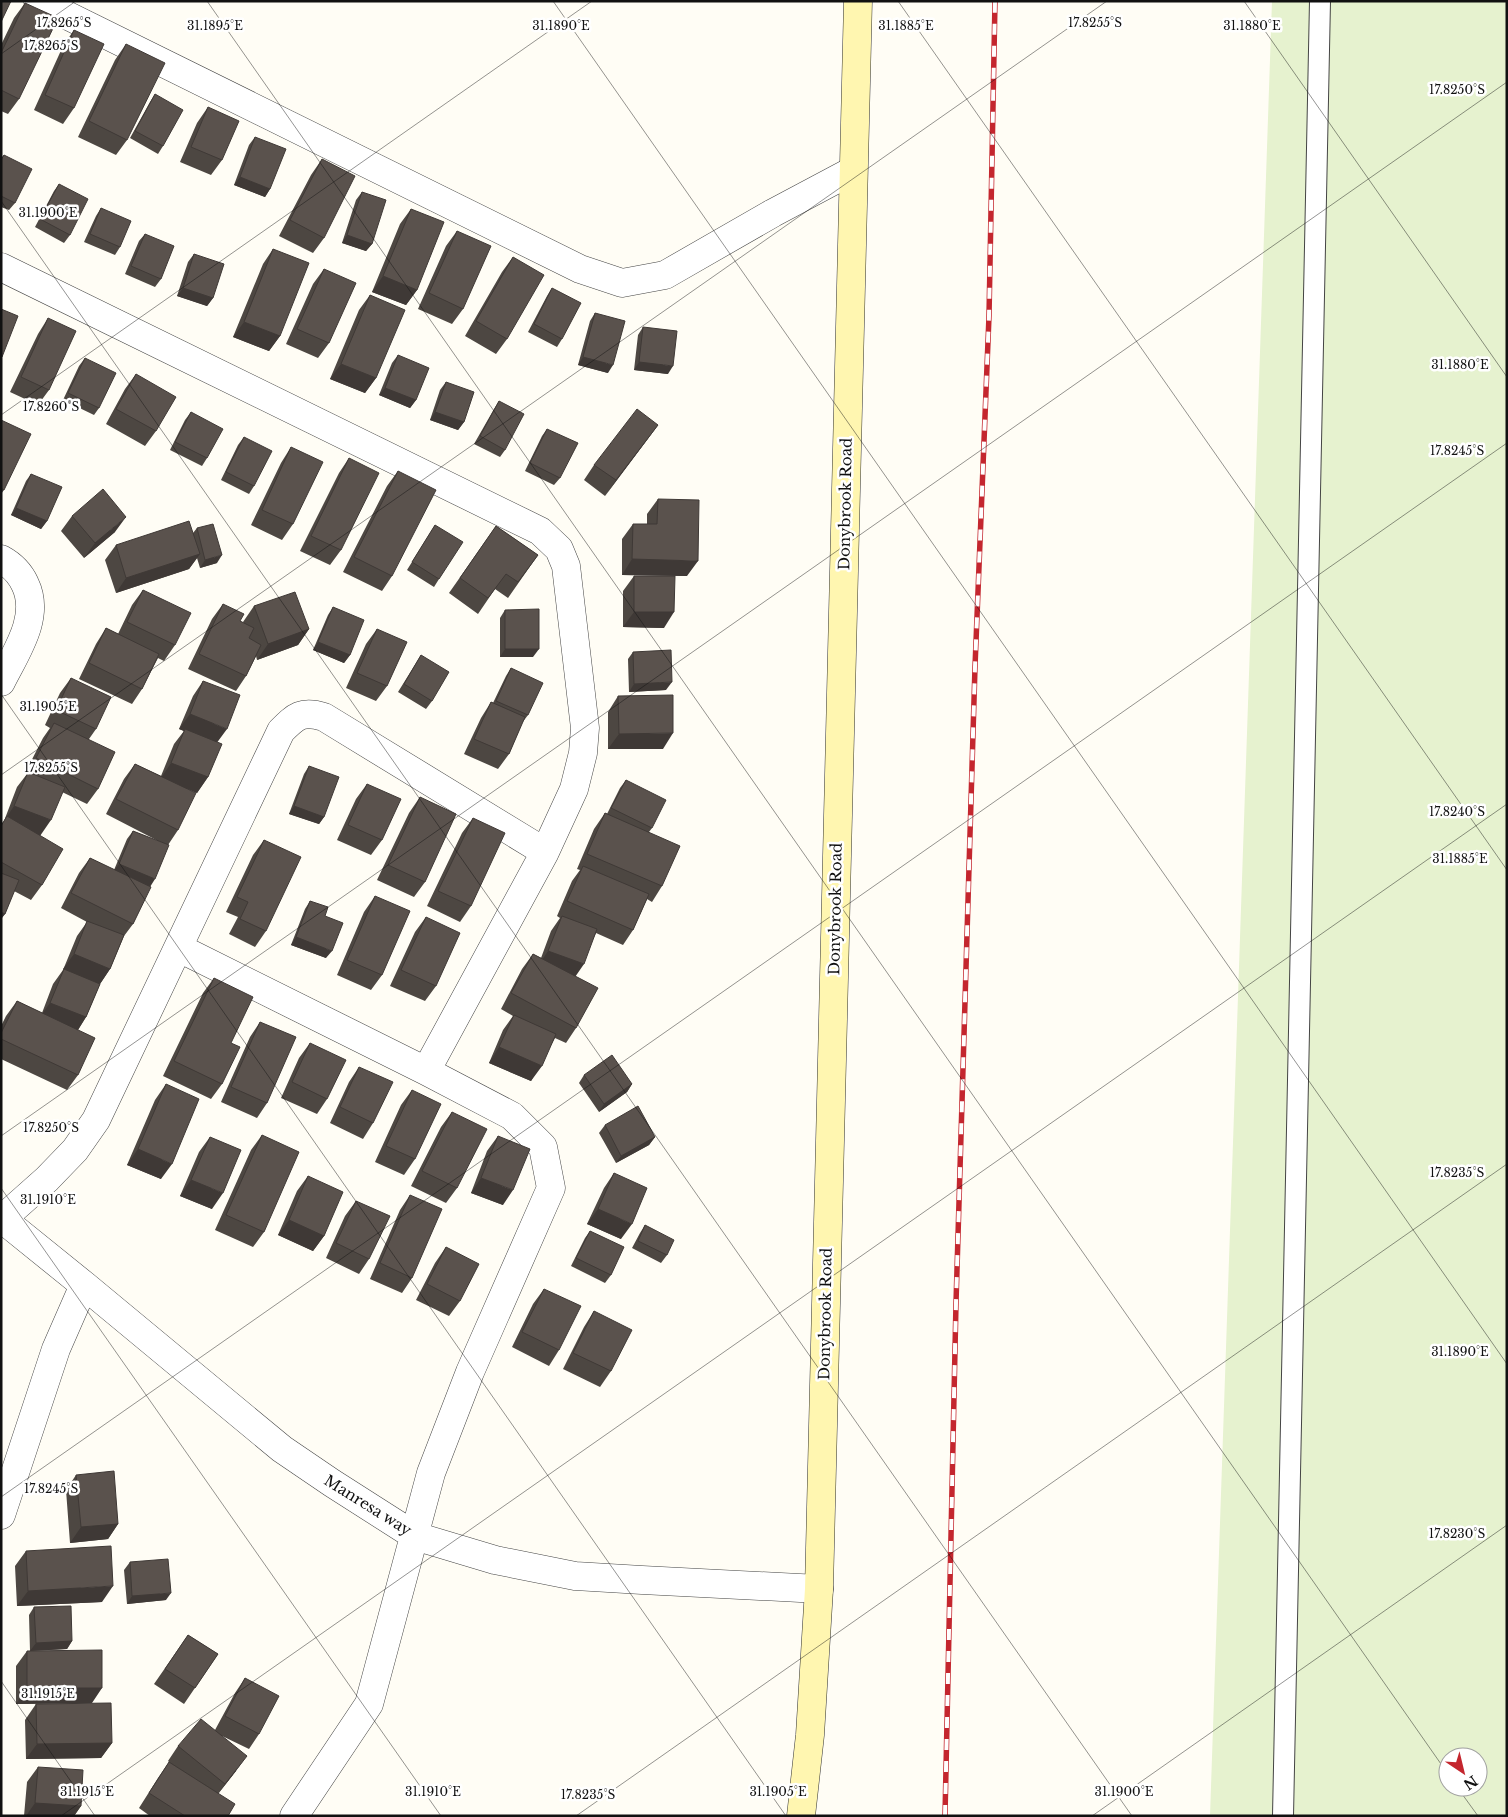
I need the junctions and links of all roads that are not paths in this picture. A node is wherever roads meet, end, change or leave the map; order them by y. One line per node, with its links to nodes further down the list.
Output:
1 (38, 1): 4 (street)
2 (858, 1): 4 (street, Donybrook Road)
3 (1320, 1): 18 (lane)
4 (852, 171): 15 (street, Donybrook Road)
5 (1, 267): 8 (street)
6 (1, 559): 7 (street)
7 (1, 682)
8 (545, 852): 9 (street); 10 (street)
9 (179, 948): 10 (street); 11 (street)
10 (426, 1071): 14 (street)
11 (2, 1219): 12 (street, Manresa way)
12 (84, 1284): 13 (street); 14 (street, Manresa way)
13 (1, 1515)
14 (415, 1536): 15 (street, Manresa way); 16 (street)
15 (819, 1589): 17 (street, Donybrook Road)
16 (294, 1816)
17 (801, 1816)
18 (1283, 1816)

